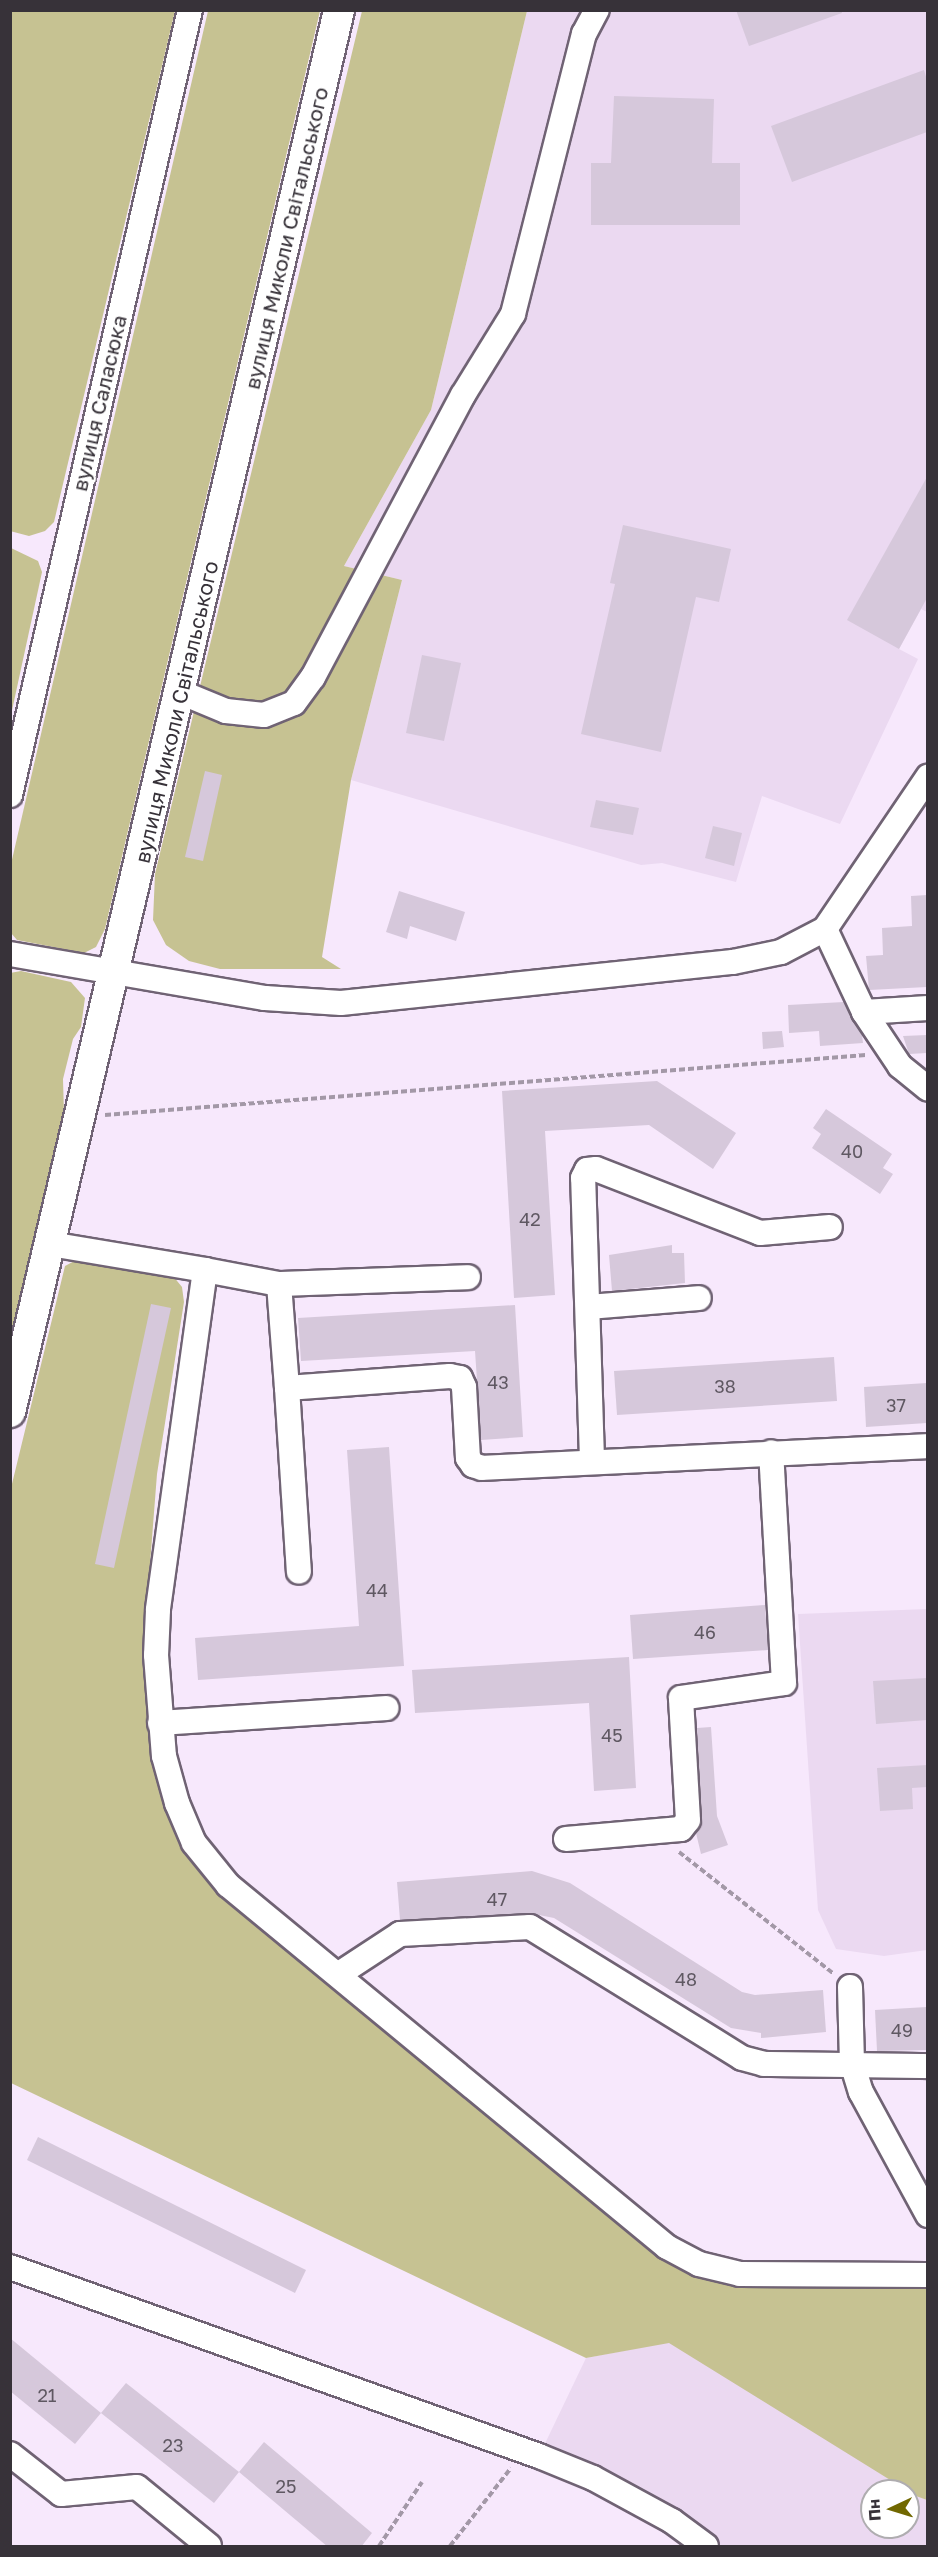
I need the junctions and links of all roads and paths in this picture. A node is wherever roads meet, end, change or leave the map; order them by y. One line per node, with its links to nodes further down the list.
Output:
1 (190, 10): 6 (street, вулиця Саласюка)
2 (339, 10): 4 (main road, вулиця Миколи Світальського)
3 (597, 10): 4 (street)
4 (180, 692): 9 (main road, вулиця Миколи Світальського)
5 (927, 777): 7 (street)
6 (10, 795)
7 (825, 929): 9 (street); 11 (street)
8 (10, 954): 9 (street)
9 (115, 970): 15 (main road, вулиця Миколи Світальського)
10 (927, 1008): 11 (street)
11 (864, 1012): 12 (street)
12 (895, 1060): 13 (street); 14 (street); 15 (path)
13 (927, 1061)
14 (927, 1089)
15 (80, 1117): 17 (main road, вулиця Миколи Світальського)
16 (830, 1227): 22 (street)
17 (50, 1244): 18 (street); 24 (main road, вулиця Миколи Світальського)
18 (205, 1270): 20 (street); 30 (street)
19 (468, 1277): 20 (street)
20 (279, 1284): 23 (street)
21 (699, 1298): 22 (street)
22 (588, 1307): 27 (street)
23 (287, 1388): 27 (street); 28 (street)
24 (10, 1412)
25 (927, 1446): 26 (street)
26 (771, 1452): 27 (street); 31 (street)
27 (592, 1460)
28 (299, 1572)
29 (387, 1708): 30 (street)
30 (160, 1723): 33 (street)
31 (652, 1831): 32 (street); 34 (path)
32 (566, 1839)
33 (339, 1974): 35 (street); 39 (street)
34 (850, 1987): 35 (street)
35 (852, 2063): 36 (street); 37 (street)
36 (927, 2066)
37 (927, 2215)
38 (10, 2267): 40 (street)
39 (927, 2275)
40 (525, 2451): 45 (path); 46 (street)
41 (10, 2454): 43 (street)
42 (422, 2482): 44 (path)
43 (209, 2547)
44 (379, 2547)
45 (450, 2547)
46 (706, 2547)

